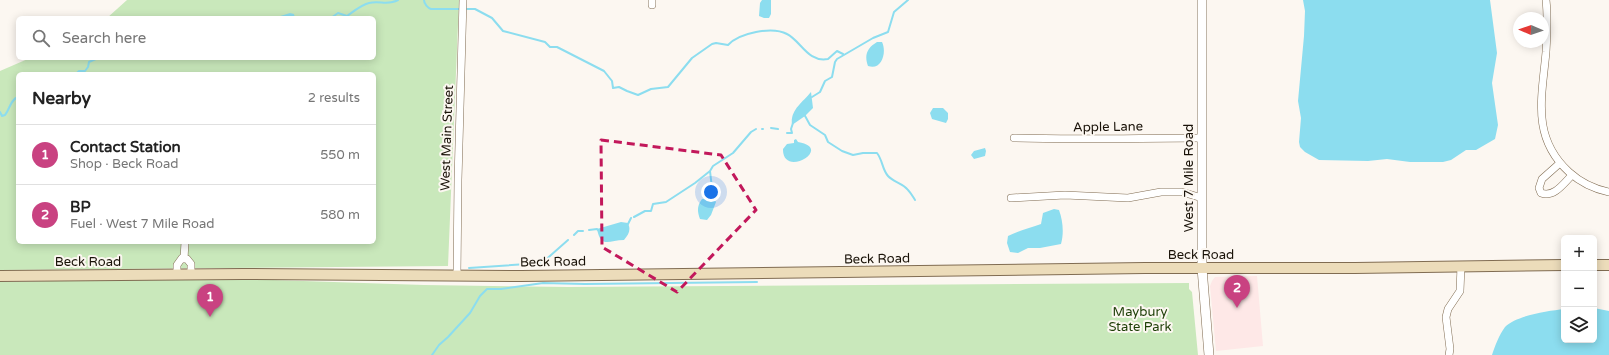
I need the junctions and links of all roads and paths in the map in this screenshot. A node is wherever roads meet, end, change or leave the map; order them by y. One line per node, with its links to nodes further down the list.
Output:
1 (464, 0): 21 (street, West Main Street)
2 (1202, 0): 5 (street, West 7 Mile Road)
3 (1546, 0): 6 (street)
4 (1014, 138): 5 (street, Apple Lane)
5 (1202, 138): 10 (street, West 7 Mile Road)
6 (1560, 163): 7 (street); 7 (street)
7 (1572, 175): 8 (street)
8 (1609, 192)
9 (1011, 198): 10 (street)
10 (1202, 198): 17 (street, West 7 Mile Road)
11 (185, 244): 12 (street)
12 (184, 259): 18 (street); 19 (street)
13 (1561, 265): 16 (main road, Beck Road)
14 (1597, 265): 15 (main road)
15 (1609, 265)
16 (1461, 266): 17 (main road, Beck Road); 23 (street)
17 (1202, 268): 21 (main road, Beck Road); 22 (street, West 7 Mile Road)
18 (177, 274): 19 (main road, Beck Road); 20 (main road, Beck Road)
19 (191, 274): 21 (main road, Beck Road)
20 (0, 276)
21 (457, 276)
22 (1208, 355)
23 (1449, 355)

